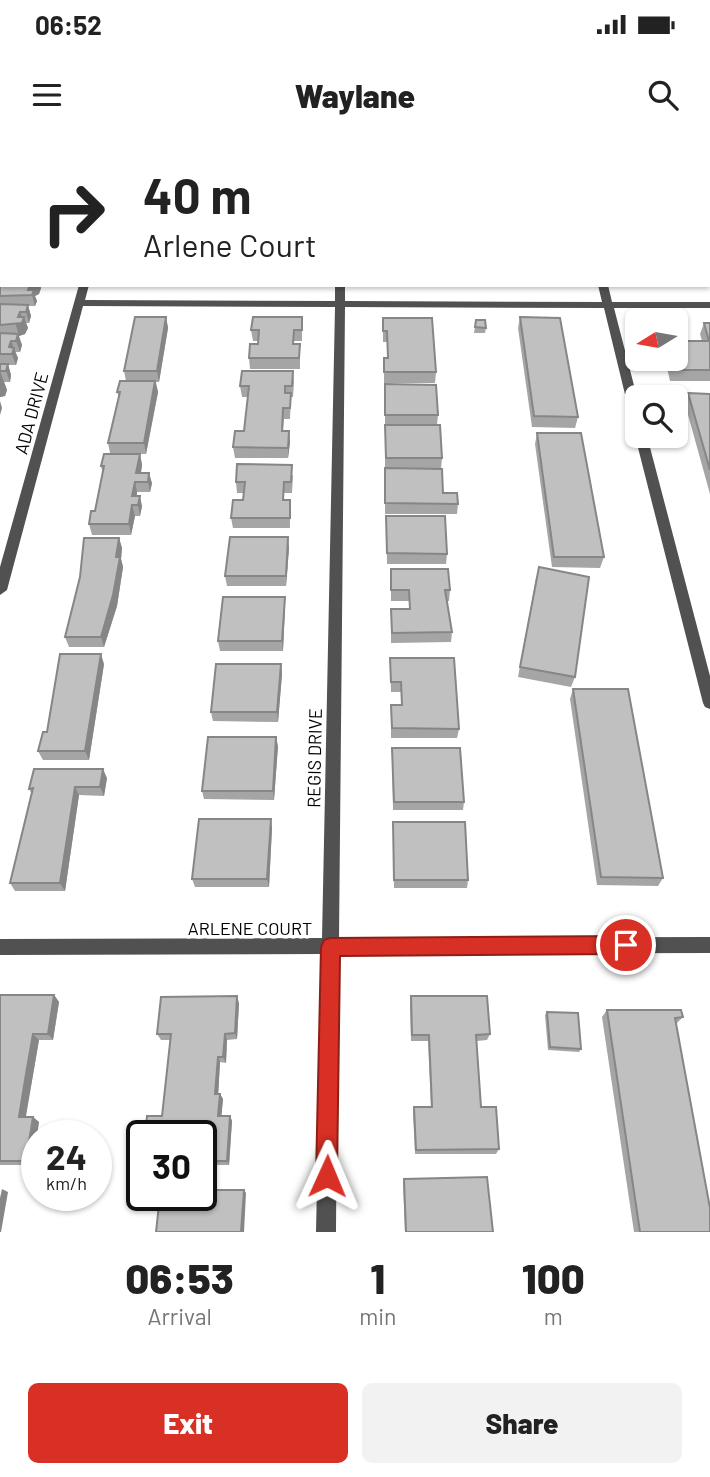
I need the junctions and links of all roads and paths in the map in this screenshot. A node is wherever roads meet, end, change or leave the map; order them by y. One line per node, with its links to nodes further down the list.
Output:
1 (83, 287): 4 (street, ADA DRIVE)
2 (340, 287): 5 (street, REGIS DRIVE)
3 (604, 287): 6 (street)
4 (79, 303): 5 (street); 10 (street, ADA DRIVE)
5 (340, 303): 6 (street); 14 (street, REGIS DRIVE)
6 (608, 304): 7 (street); 8 (street)
7 (710, 305)
8 (628, 385)
9 (644, 448): 11 (street)
10 (0, 590)
11 (710, 703)
12 (710, 945): 14 (street, ARLENE COURT)
13 (0, 947): 14 (street, ARLENE COURT)
14 (330, 947): 15 (street, REGIS DRIVE)
15 (326, 1232)

